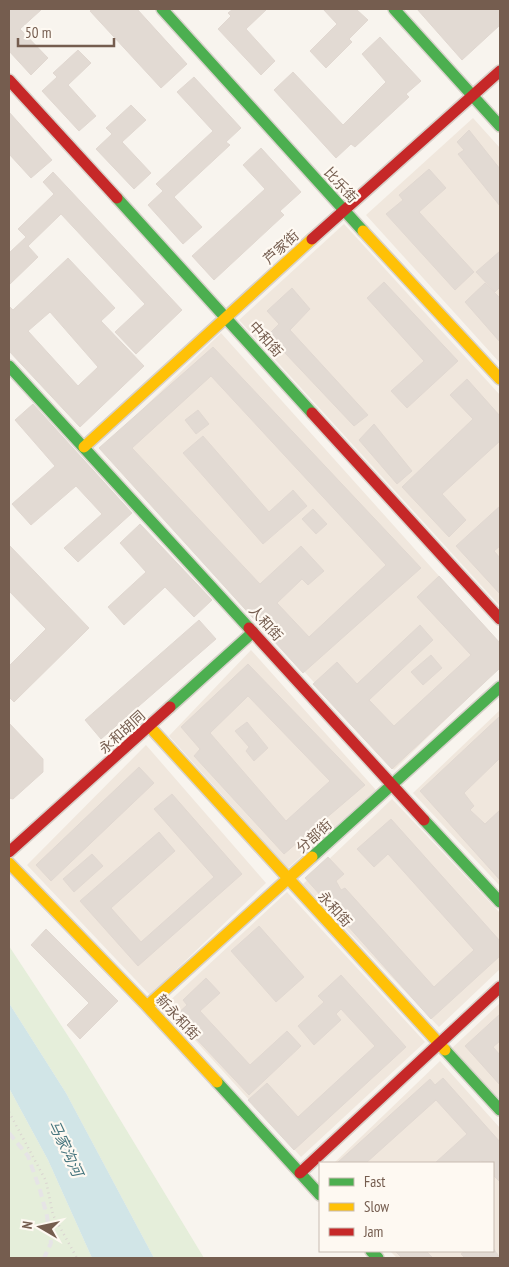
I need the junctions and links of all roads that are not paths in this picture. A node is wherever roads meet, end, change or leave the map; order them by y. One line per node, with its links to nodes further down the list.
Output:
1 (162, 9): 7 (street, 比乐街)
2 (394, 9): 5 (street)
3 (500, 71): 5 (street, 芦家街)
4 (9, 80): 8 (street, 中和街)
5 (473, 96): 6 (street); 7 (street, 芦家街)
6 (500, 126)
7 (344, 211): 8 (street, 芦家街); 10 (street, 比乐街)
8 (225, 317): 11 (street, 芦家街); 12 (street, 中和街)
9 (9, 366): 11 (street, 人和街)
10 (500, 379)
11 (84, 448): 13 (street, 人和街)
12 (500, 619)
13 (253, 632): 15 (street, 永和胡同); 16 (street, 人和街)
14 (500, 687): 16 (street, 分部街)
15 (150, 727): 17 (street, 永和胡同); 19 (street, 永和街)
16 (394, 785): 19 (street, 分部街); 20 (street, 人和街)
17 (9, 852)
18 (9, 863): 22 (street, 新永和街)
19 (288, 880): 22 (street, 分部街); 23 (street, 永和街)
20 (500, 902)
21 (500, 987): 23 (street)
22 (147, 1006): 25 (street, 新永和街)
23 (439, 1045): 24 (street, 永和街); 25 (street)
24 (500, 1110)
25 (300, 1173): 26 (street, 新永和街)
26 (319, 1195)

